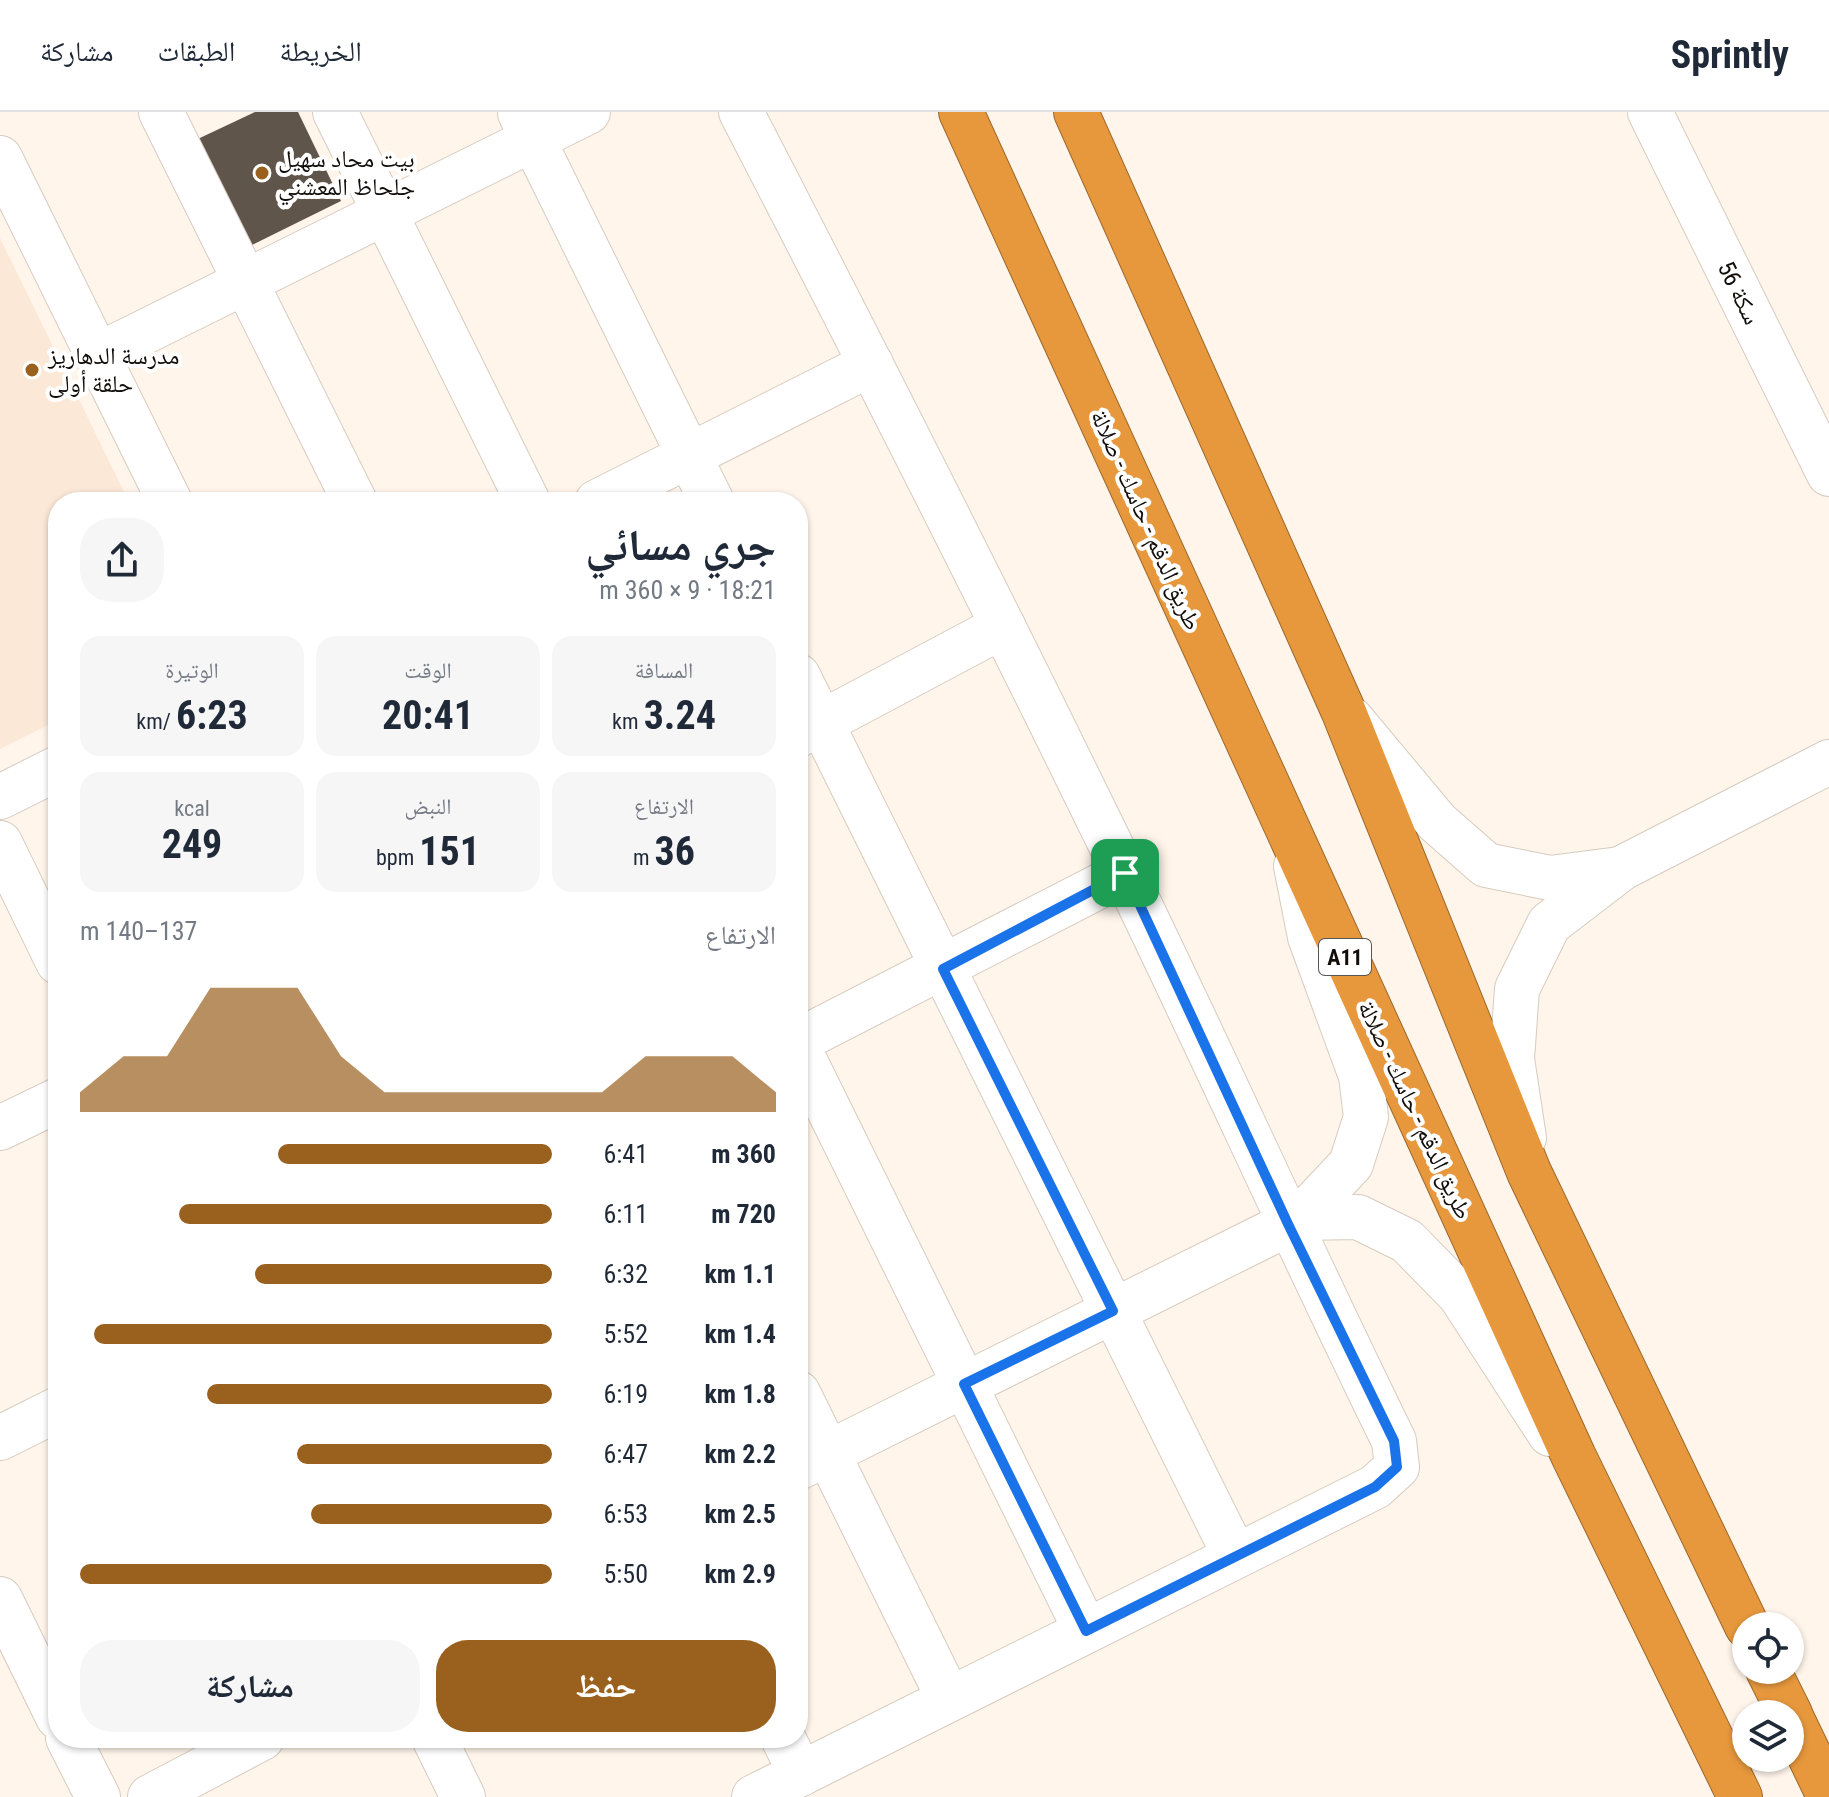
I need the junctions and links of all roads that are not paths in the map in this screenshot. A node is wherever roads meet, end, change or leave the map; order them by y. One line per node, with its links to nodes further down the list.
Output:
1 (161, 112): 11 (street)
2 (335, 112): 10 (street)
3 (588, 112): 8 (street)
4 (741, 112): 13 (street)
5 (961, 112): 27 (highway, طريق الدقم - حاسك - صلالة / A11)
6 (1076, 112): 22 (highway)
7 (1650, 112): 15 (street, سكة 56)
8 (526, 126): 10 (street); 14 (street)
9 (0, 158): 12 (street)
10 (385, 213): 11 (street); 18 (street)
11 (245, 282): 12 (street); 17 (street)
12 (98, 355): 16 (street)
13 (871, 364): 14 (street); 21 (street)
14 (689, 457): 19 (street); 20 (street)
15 (1829, 474)
16 (165, 492)
17 (350, 492)
18 (523, 492)
19 (617, 492)
20 (707, 492)
21 (1003, 626): 23 (street); 30 (street)
22 (1343, 710): 29 (street); 37 (highway)
23 (810, 729): 32 (street)
24 (1829, 762): 29 (street)
25 (48, 773): 26 (street)
26 (0, 797)
27 (1291, 840): 38 (street); 44 (highway, طريق الدقم - حاسك - صلالة / A11)
28 (0, 843): 31 (street)
29 (1622, 868): 37 (street)
30 (1125, 873): 32 (street); 38 (street)
31 (48, 941)
32 (943, 969): 33 (street); 39 (street)
33 (808, 1036)
34 (808, 1067): 40 (street)
35 (48, 1105): 36 (street)
36 (0, 1128)
37 (1529, 1172): 48 (highway)
38 (1294, 1221): 39 (street); 44 (street); 46 (street)
39 (1113, 1311): 40 (street); 46 (street)
40 (964, 1384): 45 (street); 49 (street)
41 (48, 1414): 42 (street)
42 (0, 1438)
43 (808, 1438): 45 (street)
44 (1574, 1457): 62 (highway, طريق الدقم - حاسك - صلالة / A11)
45 (813, 1461): 51 (street)
46 (1235, 1556): 49 (street)
47 (0, 1599): 50 (street)
48 (1740, 1612)
49 (1086, 1631): 51 (street)
50 (48, 1697)
51 (949, 1699): 56 (street)
52 (1804, 1743): 57 (highway)
53 (73, 1748): 58 (street)
54 (243, 1748): 59 (street)
55 (439, 1748): 60 (street)
56 (792, 1756): 61 (street)
57 (1829, 1796)
58 (98, 1797)
59 (150, 1797)
60 (463, 1797)
61 (754, 1797)
62 (1740, 1797)

